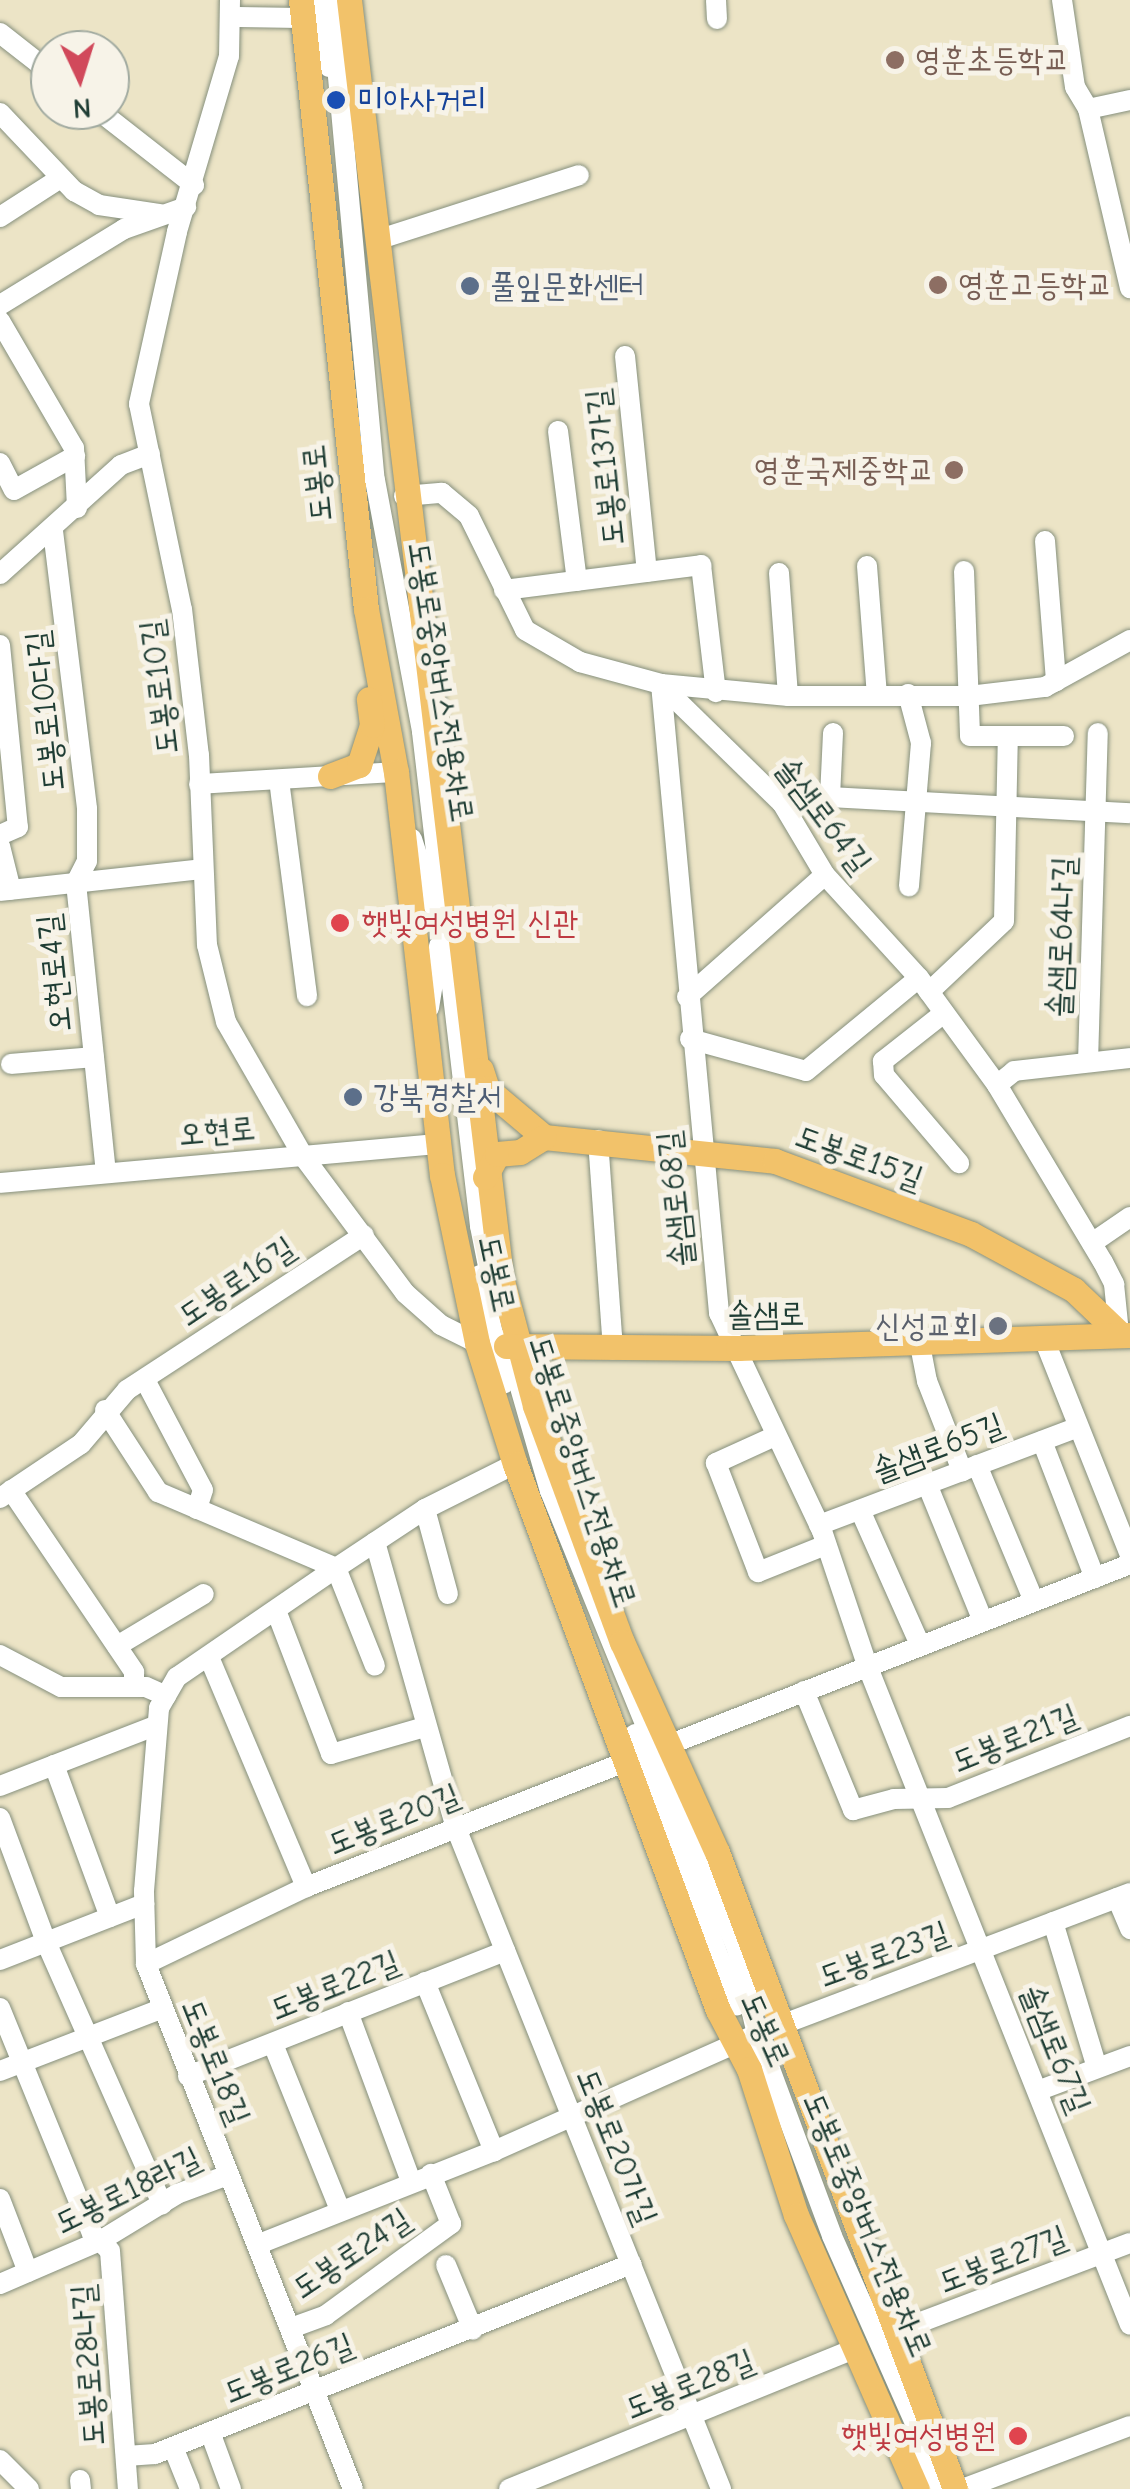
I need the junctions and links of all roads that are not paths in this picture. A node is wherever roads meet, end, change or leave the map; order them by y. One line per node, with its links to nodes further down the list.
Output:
1 (211, 0): 6 (street)
2 (331, 0): 80 (street, 도봉로중앙버스전용차로)
3 (349, 0): 20 (main road, 도봉로)
4 (1062, 0): 10 (street)
5 (308, 6): 6 (street); 31 (main road, 도봉로); 72 (street)
6 (231, 8): 15 (street, 도봉로10길)
7 (0, 33): 8 (street)
8 (30, 56)
9 (1130, 100): 10 (street)
10 (1088, 109): 19 (street)
11 (0, 113): 14 (street)
12 (124, 130): 15 (street)
13 (579, 175): 20 (street)
14 (59, 179): 17 (street); 18 (street)
15 (194, 185): 16 (street, 도봉로10길)
16 (186, 207): 17 (street); 26 (street, 도봉로10길)
17 (164, 215): 22 (street)
18 (0, 216)
19 (1122, 230): 21 (street)
20 (377, 240): 29 (main road, 도봉로)
21 (1130, 288)
22 (0, 304)
23 (0, 321): 27 (street)
24 (625, 356): 36 (street, 도봉로13가길)
25 (558, 431): 39 (street, 도봉로13가길)
26 (150, 454): 30 (street); 57 (street, 도봉로10길)
27 (75, 456): 28 (street); 30 (street)
28 (0, 463)
29 (404, 496): 40 (street); 80 (main road, 도봉로)
30 (77, 508): 32 (street)
31 (355, 525): 54 (main road, 도봉로); 55 (main road)
32 (53, 532): 38 (street); 69 (street, 도봉로10다길)
33 (1045, 541): 43 (street)
34 (867, 566): 47 (street)
35 (964, 571): 49 (street)
36 (648, 572): 39 (street, 도봉로13가길); 45 (street, 도봉로13가길)
37 (779, 573): 48 (street)
38 (0, 574)
39 (578, 581): 40 (street, 도봉로13가길)
40 (504, 590): 44 (street)
41 (1130, 640): 43 (street)
42 (0, 645): 65 (street, 도봉로10다길)
43 (1056, 682): 49 (street)
44 (660, 684): 45 (street); 60 (street, 솔샘로64길); 76 (street, 솔샘로68길)
45 (716, 692): 48 (street)
46 (908, 694): 47 (street); 49 (street); 61 (street)
47 (876, 695): 48 (street)
48 (788, 696)
49 (969, 696): 52 (street)
50 (833, 733): 58 (street)
51 (1098, 733): 63 (street, 솔샘로64나길)
52 (1008, 736): 53 (street); 62 (street)
53 (1064, 736)
54 (396, 772): 55 (street); 59 (main road, 도봉로)
55 (330, 776): 56 (street)
56 (279, 780): 57 (street); 75 (street)
57 (200, 784): 67 (street, 도봉로10길)
58 (830, 796): 60 (street); 61 (street)
59 (399, 799): 72 (street); 78 (main road, 도봉로)
60 (782, 802): 68 (street, 솔샘로64길)
61 (915, 802): 62 (street); 70 (street)
62 (1003, 810): 63 (street); 74 (street)
63 (1094, 813): 64 (street); 83 (street, 솔샘로64나길)
64 (1130, 813)
65 (0, 835)
66 (0, 846): 71 (street)
67 (201, 869): 69 (street); 92 (street, 도봉로10길)
68 (825, 875): 74 (street, 솔샘로64길); 76 (street)
69 (76, 883): 71 (street); 81 (street, 오현로4길)
70 (909, 886)
71 (5, 891)
72 (435, 912): 73 (street)
73 (439, 946): 78 (street); 104 (street)
74 (924, 985): 77 (street, 솔샘로64길); 79 (street)
75 (307, 996)
76 (687, 997): 79 (street, 솔샘로68길)
77 (944, 1013): 85 (street, 솔샘로64길); 93 (street)
78 (426, 1027): 89 (main road, 도봉로)
79 (690, 1039): 91 (street, 솔샘로68길)
80 (466, 1051): 86 (street, 도봉로중앙버스전용차로); 87 (main road); 90 (main road, 도봉로)
81 (94, 1057): 84 (street, 오현로4길); 94 (street, 오현로4길)
82 (1130, 1058): 83 (street, 솔샘로64나길)
83 (1088, 1062): 85 (street, 솔샘로64나길)
84 (11, 1064)
85 (997, 1085): 99 (street, 솔샘로64길)
86 (463, 1094): 90 (street); 104 (street, 도봉로중앙버스전용차로)
87 (544, 1138): 88 (main road, 도봉로15길); 95 (main road)
88 (598, 1140): 91 (main road, 도봉로15길); 106 (street)
89 (438, 1144): 92 (street, 오현로); 104 (main road, 도봉로)
90 (484, 1148): 95 (main road, 도봉로)
91 (702, 1153): 101 (main road, 도봉로15길); 105 (street, 솔샘로68길)
92 (303, 1156): 94 (street, 오현로); 98 (street, 도봉로10길)
93 (959, 1163)
94 (106, 1171): 96 (street, 오현로)
95 (486, 1178): 104 (main road, 도봉로)
96 (0, 1183)
97 (1130, 1217): 99 (street)
98 (364, 1234): 104 (street, 도봉로10길); 107 (street, 도봉로16길)
99 (1092, 1243): 100 (street, 솔샘로64길)
100 (1122, 1282): 101 (street, 솔샘로64길)
101 (1124, 1334): 102 (main road, 솔샘로)
102 (1044, 1340): 103 (main road, 솔샘로); 109 (street)
103 (920, 1344): 105 (main road, 솔샘로); 113 (street)
104 (499, 1345): 106 (main road, 솔샘로); 112 (main road, 도봉로); 142 (main road, 도봉로)
105 (738, 1348): 106 (main road, 솔샘로); 110 (street, 솔샘로67길)
106 (613, 1349)
107 (145, 1380): 108 (street, 도봉로16길); 116 (street)
108 (105, 1410): 115 (street, 도봉로16길); 116 (street)
109 (1078, 1427): 111 (street, 솔샘로65길); 121 (street)
110 (773, 1437): 119 (street, 솔샘로67길); 119 (street)
111 (1042, 1441): 113 (street, 솔샘로65길); 124 (street)
112 (516, 1464): 117 (street); 142 (main road, 도봉로)
113 (970, 1468): 114 (street, 솔샘로65길); 127 (street)
114 (927, 1484): 118 (street, 솔샘로65길); 129 (street)
115 (6, 1494): 131 (street, 도봉로16길)
116 (196, 1509): 123 (street)
117 (425, 1509): 120 (street); 126 (street)
118 (860, 1510): 119 (street, 솔샘로65길); 130 (street)
119 (823, 1535): 134 (street, 솔샘로67길)
120 (375, 1542): 123 (street); 140 (street, 도봉로20가길)
121 (1130, 1556)
122 (1130, 1564): 124 (street, 도봉로20길)
123 (336, 1568): 128 (street); 135 (street)
124 (1096, 1578): 127 (street, 도봉로20길)
125 (204, 1594): 131 (street)
126 (448, 1594)
127 (1034, 1601): 129 (street, 도봉로20길)
128 (278, 1613): 133 (street); 140 (street)
129 (982, 1621): 130 (street, 도봉로20길)
130 (920, 1645): 134 (street, 도봉로20길)
131 (117, 1646): 136 (street, 도봉로16길)
132 (0, 1655): 136 (street)
133 (209, 1657): 138 (street); 148 (street)
134 (867, 1665): 137 (street, 도봉로20길); 145 (street, 솔샘로67길)
135 (375, 1666)
136 (134, 1686): 138 (street)
137 (804, 1692): 142 (street, 도봉로20길); 145 (street)
138 (166, 1696): 139 (street, 도봉로18길)
139 (158, 1726): 143 (street); 150 (street, 도봉로18길)
140 (425, 1726): 147 (street, 도봉로20가길)
141 (1130, 1726): 145 (street, 도봉로21길)
142 (650, 1752): 147 (street, 도봉로20길); 163 (main road, 도봉로); 163 (main road, 도봉로)
143 (54, 1765): 144 (street); 151 (street)
144 (0, 1786)
145 (920, 1797): 156 (street, 솔샘로67길)
146 (0, 1818): 154 (street)
147 (456, 1828): 148 (street, 도봉로20길); 155 (street, 도봉로20가길)
148 (306, 1887): 158 (street, 도봉로20길)
149 (1123, 1895): 152 (street, 도봉로23길); 153 (street, 도봉로23길)
150 (144, 1904): 151 (street); 158 (street, 도봉로18길)
151 (110, 1918): 154 (street)
152 (1053, 1922): 156 (street, 도봉로23길); 168 (street)
153 (1130, 1929)
154 (46, 1942): 157 (street); 164 (street)
155 (505, 1950): 159 (street, 도봉로22길); 172 (street, 도봉로20가길)
156 (983, 1950): 163 (street, 도봉로23길); 171 (street, 솔샘로67길)
157 (0, 1960)
158 (146, 1964): 161 (street, 도봉로18길)
159 (424, 1982): 162 (street, 도봉로22길); 173 (street)
160 (0, 2008): 167 (street, 도봉로28나길)
161 (161, 2009): 164 (street); 170 (street, 도봉로18길)
162 (348, 2012): 165 (street, 도봉로22길); 175 (street, 도봉로24길)
163 (754, 2035): 172 (street, 도봉로24길); 190 (main road, 도봉로); 191 (main road, 도봉로); 208 (street); 209 (street, 도봉로중앙버스전용차로)
164 (89, 2037): 167 (street); 177 (street)
165 (273, 2044): 170 (street, 도봉로22길); 178 (street, 도봉로24길)
166 (1130, 2056): 168 (street)
167 (24, 2062): 169 (street); 179 (street, 도봉로28나길)
168 (1097, 2068): 171 (street)
169 (0, 2071)
170 (188, 2076): 174 (street, 도봉로18길)
171 (1040, 2090): 182 (street, 솔샘로67길)
172 (570, 2114): 173 (street, 도봉로24길); 183 (street, 도봉로20가길)
173 (494, 2152): 175 (street, 도봉로24길)
174 (228, 2175): 177 (street, 도봉로18라길); 181 (street, 도봉로18길)
175 (421, 2177): 178 (street, 도봉로24길); 188 (street, 도봉로24길)
176 (0, 2198): 185 (street)
177 (162, 2204): 179 (street, 도봉로18라길)
178 (340, 2210): 181 (street, 도봉로24길)
179 (100, 2241): 185 (street, 도봉로18라길); 197 (street, 도봉로28나길)
180 (1130, 2243): 182 (street, 도봉로27길)
181 (259, 2244): 188 (street, 도봉로18길)
182 (1102, 2254): 187 (street, 솔샘로67길); 190 (street, 도봉로27길)
183 (631, 2264): 189 (street, 도봉로26길); 193 (street, 도봉로20가길)
184 (446, 2265): 189 (street)
185 (28, 2272): 186 (street, 도봉로18라길)
186 (0, 2284)
187 (1130, 2326)
188 (290, 2328): 192 (street, 도봉로18길)
189 (473, 2330): 192 (street, 도봉로26길)
190 (898, 2332): 210 (main road, 도봉로)
191 (857, 2348): 193 (street, 도봉로28길); 207 (main road, 도봉로)
192 (314, 2391): 195 (street, 도봉로26길); 204 (street, 도봉로18길)
193 (692, 2417): 199 (street, 도봉로28길); 206 (street, 도봉로20가길)
194 (1130, 2426): 210 (street)
195 (210, 2432): 196 (street, 도봉로26길); 203 (street)
196 (173, 2447): 197 (street, 도봉로26길); 202 (street)
197 (126, 2456): 201 (street, 도봉로28나길)
198 (0, 2460): 200 (street)
199 (546, 2482): 205 (street, 도봉로28길)
200 (29, 2489)
201 (128, 2489)
202 (190, 2489)
203 (231, 2489)
204 (353, 2489)
205 (509, 2489)
206 (721, 2489)
207 (917, 2489)
208 (933, 2489)
209 (943, 2489)
210 (958, 2489)

